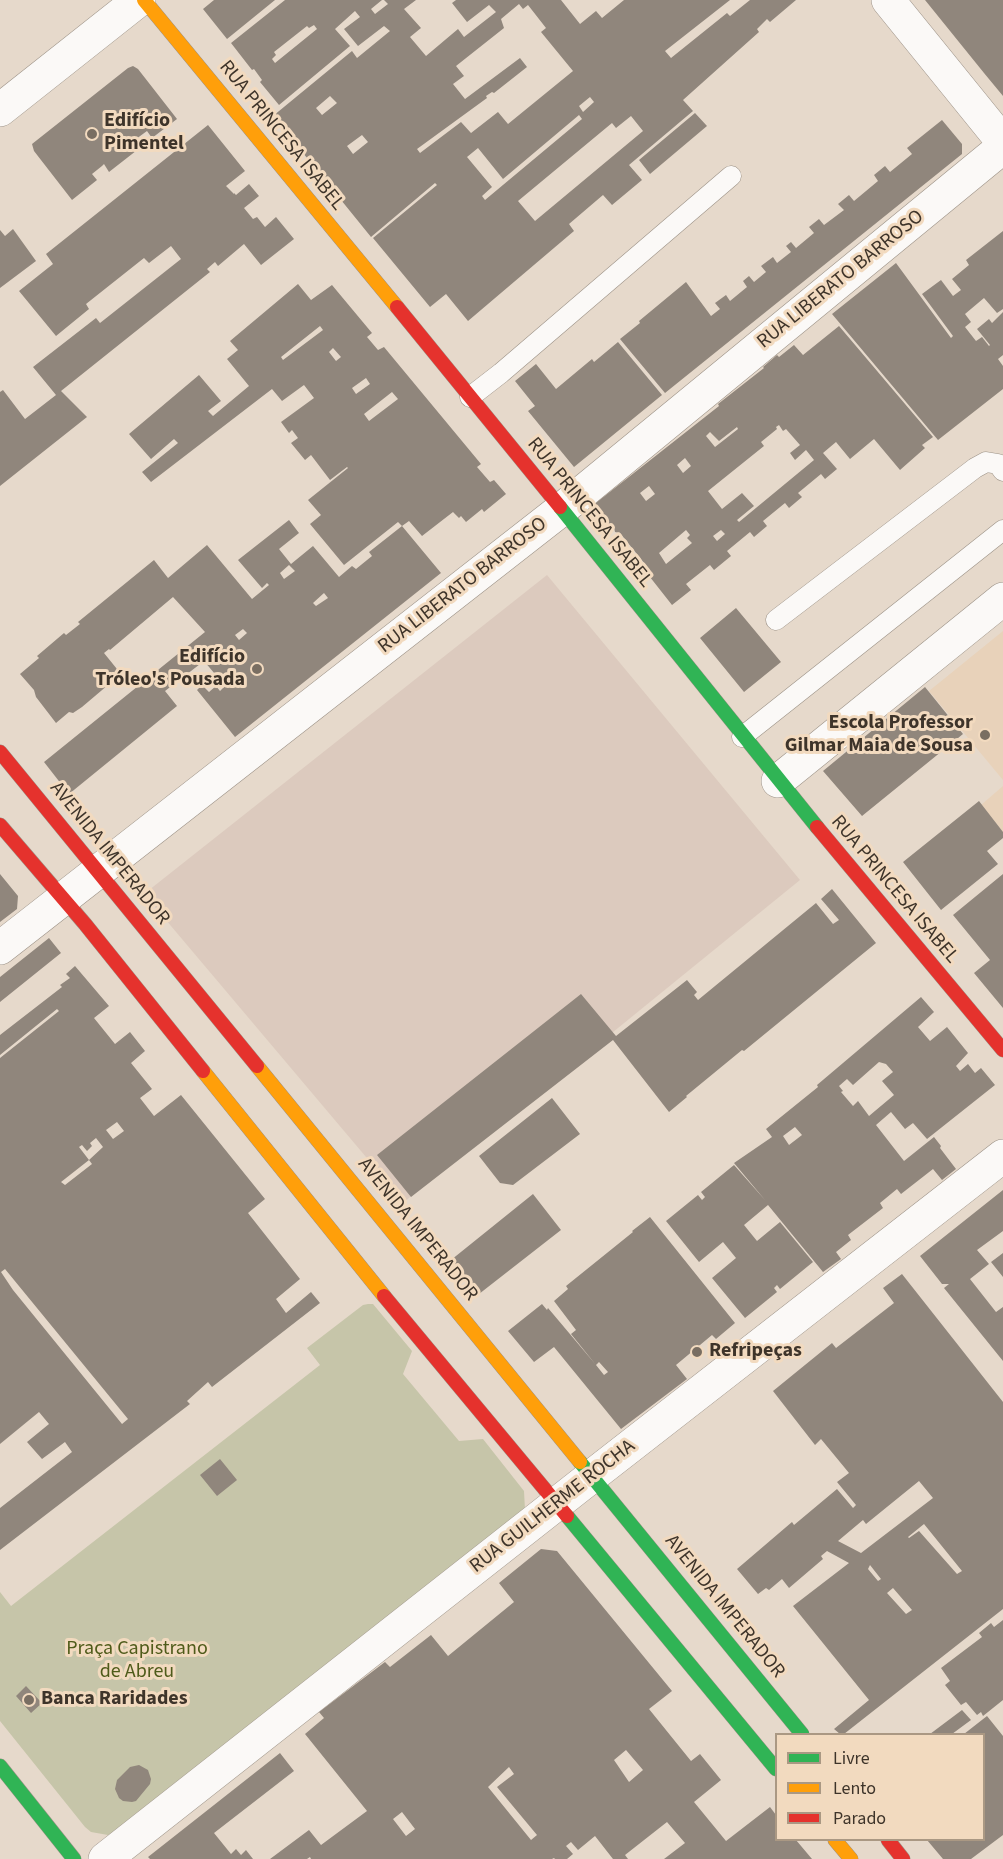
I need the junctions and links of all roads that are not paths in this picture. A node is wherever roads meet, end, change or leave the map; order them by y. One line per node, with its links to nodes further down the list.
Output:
1 (139, 0): 4 (street)
2 (144, 0): 8 (main road, RUA PRINCESA ISABEL)
3 (888, 0): 5 (street)
4 (0, 111)
5 (1003, 141)
6 (1003, 147): 10 (street, RUA LIBERATO BARROSO)
7 (731, 176): 8 (lane)
8 (470, 397): 10 (main road, RUA PRINCESA ISABEL)
9 (1003, 471): 13 (lane)
10 (562, 509): 14 (main road, RUA PRINCESA ISABEL); 18 (street, RUA LIBERATO BARROSO)
11 (1003, 530): 14 (lane)
12 (1003, 599): 16 (street)
13 (776, 620)
14 (742, 737): 16 (main road, RUA PRINCESA ISABEL)
15 (0, 752): 18 (main road, AVENIDA IMPERADOR)
16 (778, 781): 21 (main road, RUA PRINCESA ISABEL)
17 (0, 825): 19 (main road)
18 (98, 871): 19 (street, RUA LIBERATO BARROSO); 23 (main road, AVENIDA IMPERADOR)
19 (63, 899): 20 (street, RUA LIBERATO BARROSO); 24 (main road)
20 (0, 948)
21 (1003, 1050)
22 (1003, 1156): 23 (street, RUA GUILHERME ROCHA)
23 (592, 1476): 24 (street, RUA GUILHERME ROCHA); 25 (main road, AVENIDA IMPERADOR)
24 (557, 1503): 27 (main road); 31 (street, RUA GUILHERME ROCHA)
25 (801, 1733)
26 (0, 1766): 30 (main road)
27 (775, 1767)
28 (837, 1841): 32 (main road)
29 (890, 1841): 33 (main road)
30 (74, 1859)
31 (105, 1859)
32 (851, 1859)
33 (903, 1859)

